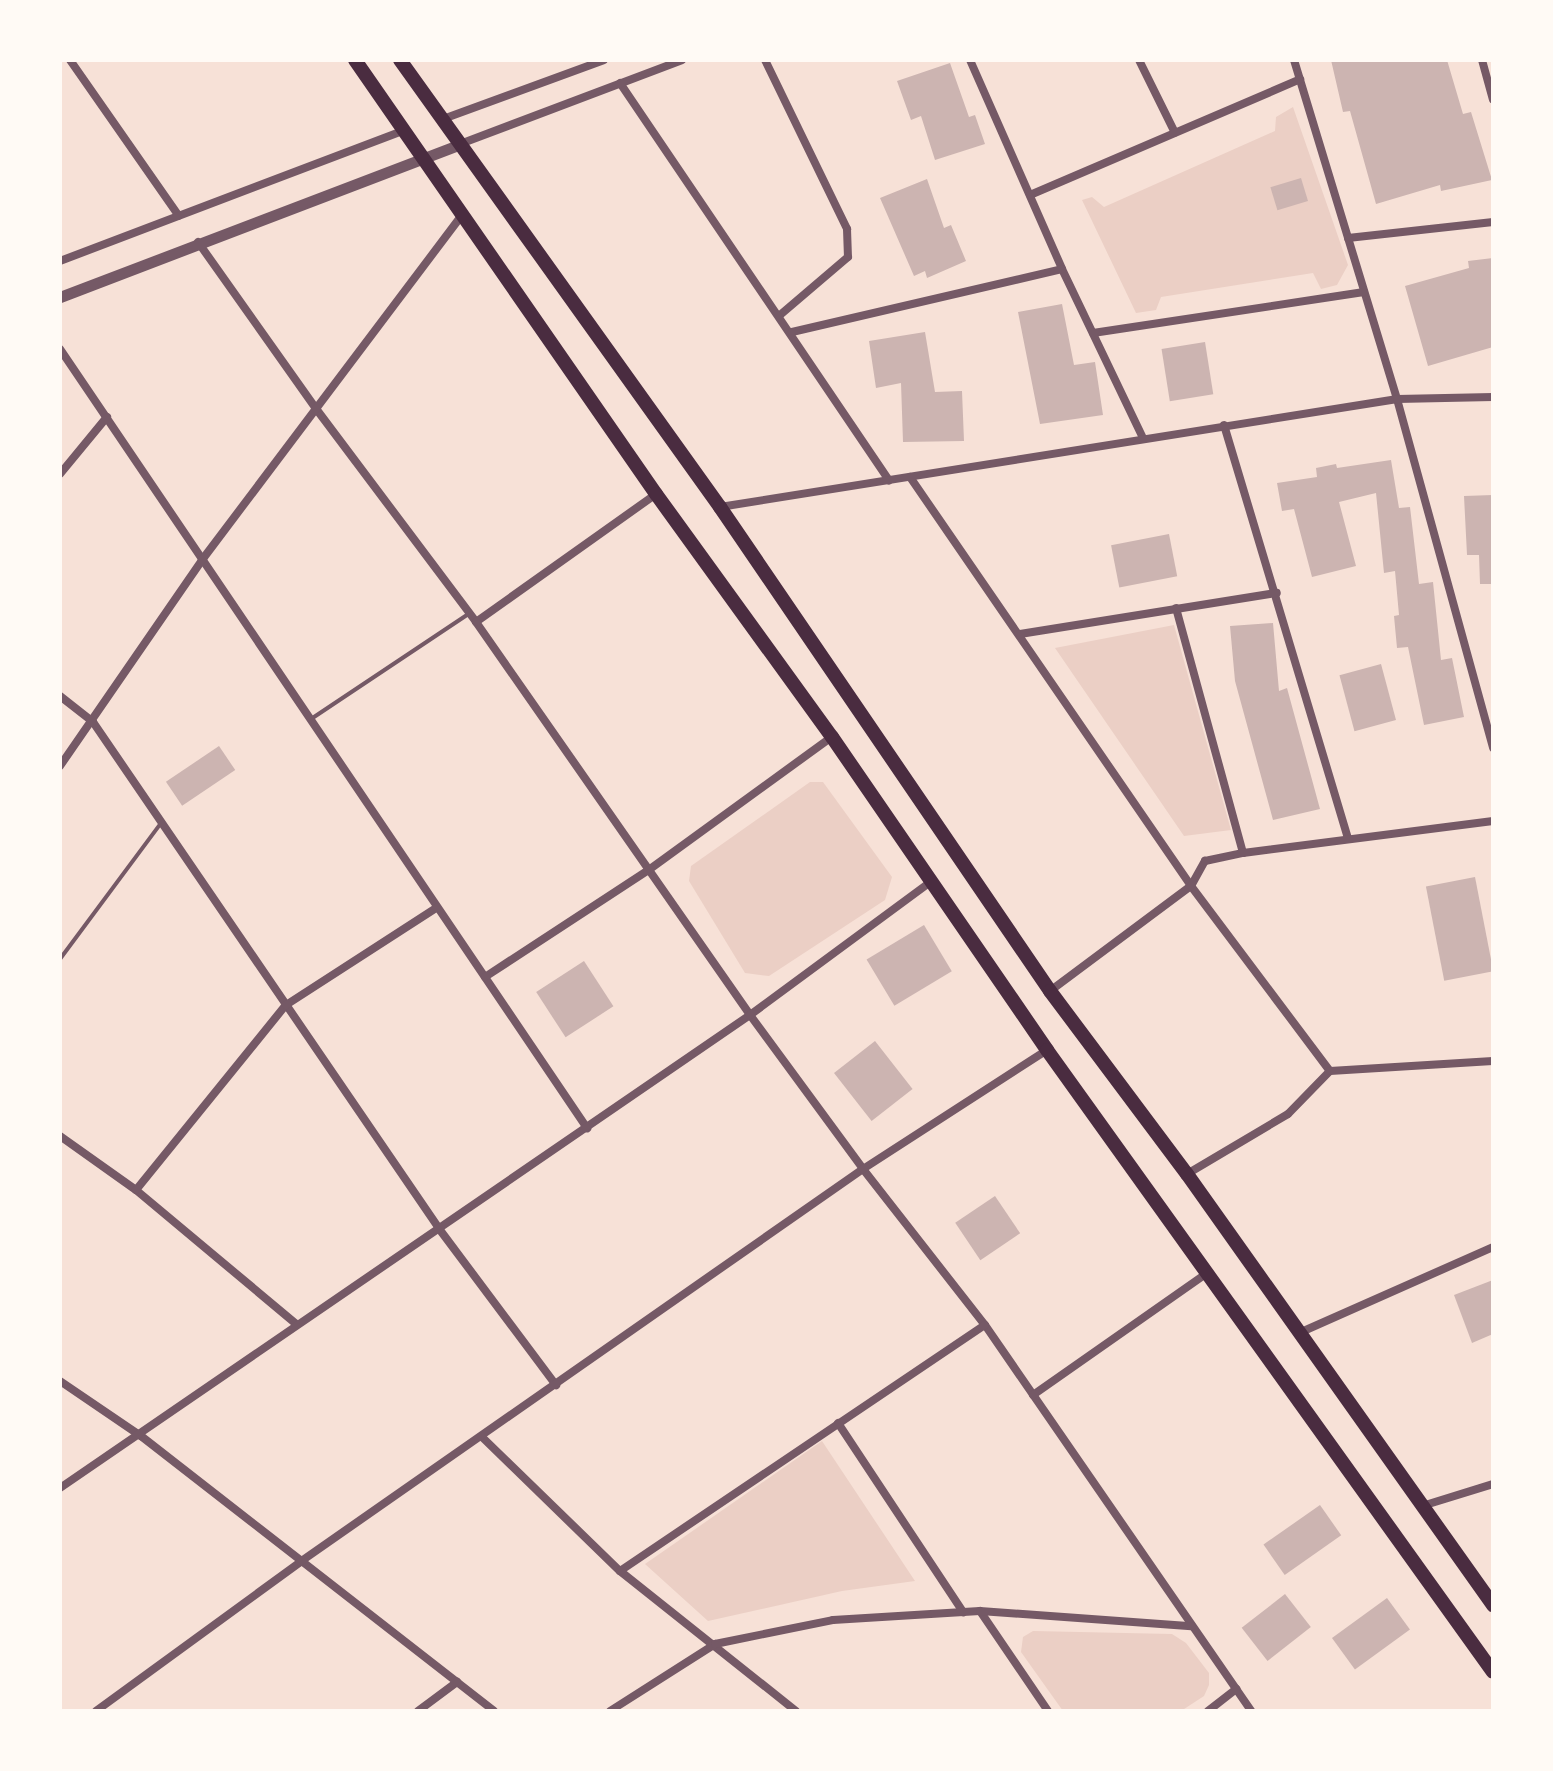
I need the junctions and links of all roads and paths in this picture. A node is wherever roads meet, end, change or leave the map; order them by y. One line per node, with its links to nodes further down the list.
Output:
1 (70, 60): 22 (street)
2 (355, 60): 16 (highway)
3 (400, 60): 15 (highway)
4 (604, 60): 11 (street)
5 (682, 60): 13 (street)
6 (765, 60): 30 (street)
7 (970, 60): 20 (street)
8 (1139, 60): 17 (street)
9 (1294, 60): 12 (street)
10 (1482, 60): 14 (street)
11 (581, 64): 15 (street)
12 (1300, 79): 17 (street); 24 (street)
13 (620, 83): 18 (street); 30 (street)
14 (1493, 100)
15 (443, 119): 18 (highway)
16 (403, 131): 19 (highway); 22 (street)
17 (1175, 133): 20 (street)
18 (460, 144): 19 (street); 44 (highway)
19 (421, 158): 21 (highway); 25 (street)
20 (1030, 195): 27 (street)
21 (462, 215): 36 (street); 43 (highway)
22 (179, 216): 26 (street)
23 (1493, 222): 24 (street)
24 (1348, 238): 28 (street)
25 (198, 242): 29 (street); 36 (street)
26 (60, 261)
27 (1062, 269): 31 (street); 32 (street)
28 (1364, 292): 32 (street); 35 (street)
29 (60, 297)
30 (780, 315): 31 (street)
31 (792, 332): 42 (street)
32 (1093, 333): 39 (street)
33 (60, 349): 37 (street)
34 (1493, 397): 35 (street)
35 (1397, 399): 38 (street); 55 (street)
36 (317, 410): 45 (street); 48 (street)
37 (107, 417): 40 (street); 45 (street)
38 (1224, 425): 39 (street); 46 (street)
39 (1143, 438): 41 (street)
40 (60, 474)
41 (910, 477): 42 (street); 50 (street)
42 (889, 480): 44 (street)
43 (656, 494): 49 (street); 54 (highway)
44 (720, 507): 67 (highway)
45 (202, 560): 52 (street); 53 (street)
46 (1277, 593): 47 (street); 59 (street)
47 (1176, 608): 50 (street); 60 (street)
48 (470, 613): 49 (street); 52 (lane)
49 (476, 622): 61 (street)
50 (1020, 634): 63 (street)
51 (60, 696): 53 (street)
52 (309, 720): 64 (street)
53 (93, 722): 56 (street); 58 (street)
54 (832, 737): 61 (street); 62 (highway)
55 (1493, 748)
56 (60, 766)
57 (1493, 821): 59 (street)
58 (162, 822): 65 (lane); 68 (street)
59 (1348, 839): 60 (street)
60 (1243, 853): 63 (street)
61 (650, 869): 66 (street); 69 (street)
62 (932, 881): 69 (street); 70 (highway)
63 (1191, 886): 67 (street); 72 (street)
64 (436, 908): 66 (street); 68 (street)
65 (60, 959)
66 (485, 977): 73 (street)
67 (1050, 991): 76 (highway)
68 (286, 1005): 77 (street); 78 (street)
69 (750, 1015): 73 (street); 75 (street)
70 (1047, 1050): 75 (street); 80 (highway)
71 (1493, 1061): 72 (street)
72 (1330, 1071): 76 (street)
73 (587, 1128): 78 (street)
74 (60, 1136): 77 (street)
75 (863, 1169): 82 (street); 85 (street)
76 (1187, 1174): 83 (highway)
77 (136, 1190): 81 (street)
78 (440, 1230): 81 (street); 85 (street)
79 (1493, 1247): 83 (street)
80 (1207, 1273): 86 (street); 100 (highway)
81 (296, 1324): 88 (street)
82 (985, 1325): 86 (street); 87 (street)
83 (1298, 1333): 92 (highway)
84 (60, 1381): 88 (street)
85 (556, 1385): 89 (street)
86 (1033, 1395): 98 (street)
87 (838, 1423): 94 (street); 97 (street)
88 (141, 1436): 91 (street); 93 (street)
89 (482, 1437): 93 (street); 94 (street)
90 (1493, 1484): 92 (street)
91 (60, 1488)
92 (1422, 1506): 95 (highway)
93 (300, 1562): 101 (street); 103 (street)
94 (620, 1571): 99 (street)
95 (1493, 1605)
96 (980, 1611): 97 (street); 98 (street); 108 (street)
97 (963, 1612): 99 (street)
98 (1191, 1626): 102 (street)
99 (715, 1644): 106 (street); 107 (street)
100 (1493, 1672)
101 (457, 1682): 104 (street); 105 (street)
102 (1236, 1689): 109 (street); 110 (street)
103 (96, 1711)
104 (418, 1711)
105 (494, 1711)
106 (610, 1711)
107 (796, 1711)
108 (1048, 1711)
109 (1208, 1711)
110 (1251, 1711)

